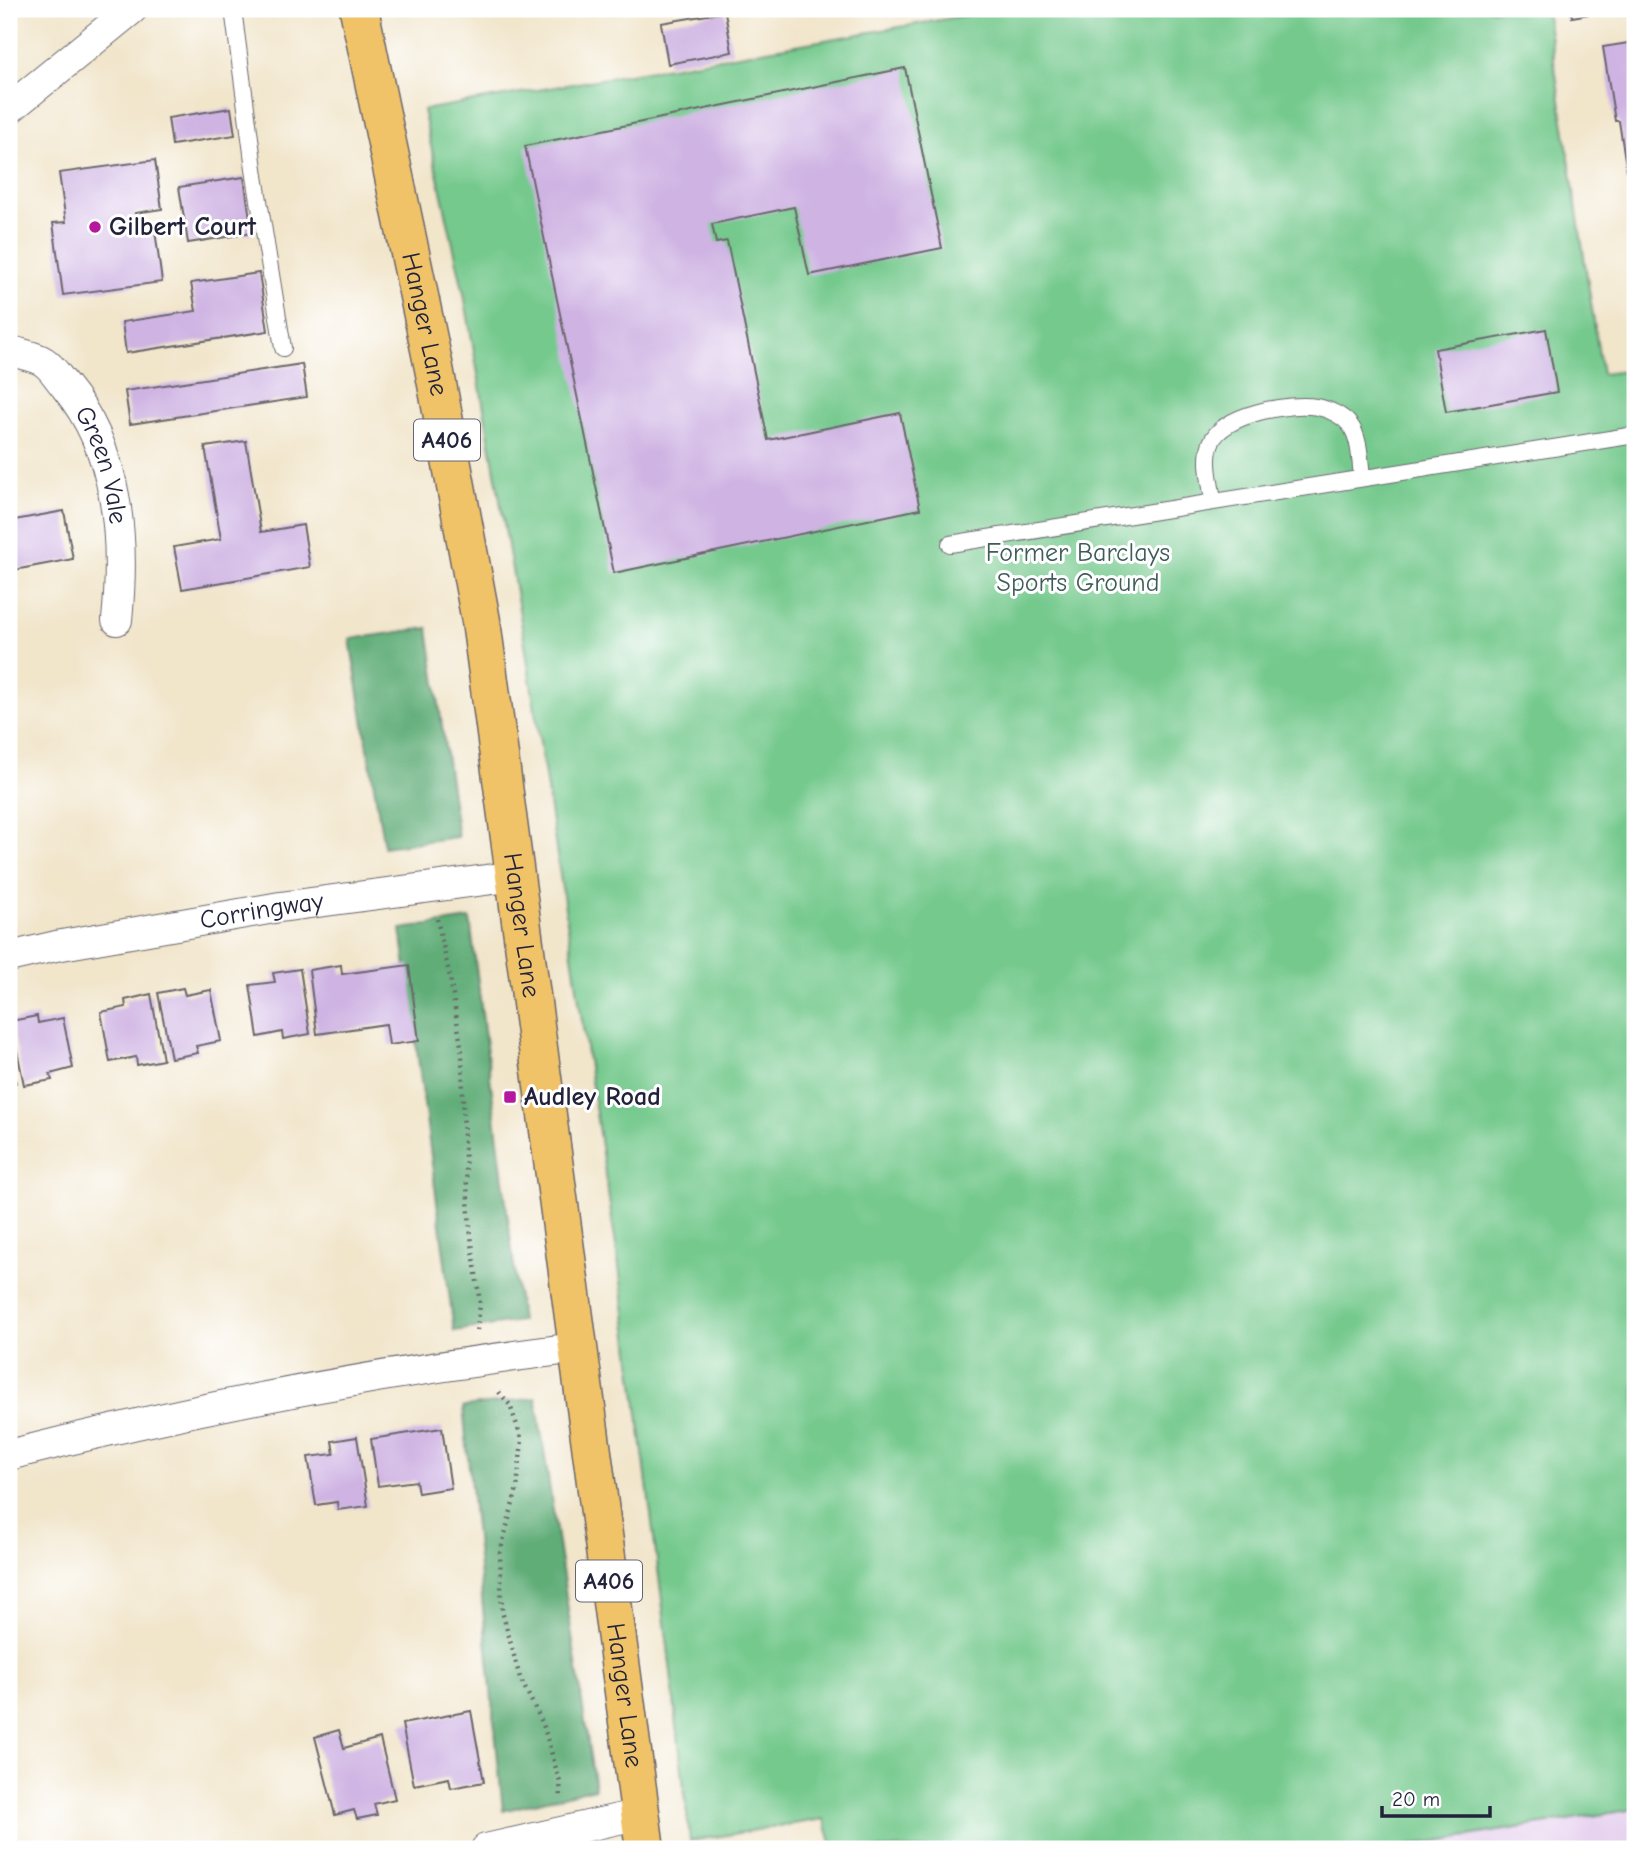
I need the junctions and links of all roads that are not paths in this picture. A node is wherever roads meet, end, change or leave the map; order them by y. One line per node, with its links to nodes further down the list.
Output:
1 (132, 9): 4 (street)
2 (233, 9): 5 (lane)
3 (359, 9): 12 (highway, Hanger Lane / A406)
4 (9, 109)
5 (283, 348)
6 (9, 350): 11 (street, Green Vale)
7 (1635, 435): 8 (lane)
8 (1362, 477): 9 (lane); 9 (lane)
9 (1213, 502): 10 (lane)
10 (950, 544)
11 (117, 620)
12 (516, 876): 13 (street, Corringway); 14 (highway, Hanger Lane / A406)
13 (9, 957)
14 (578, 1348): 15 (street); 16 (highway, Hanger Lane / A406)
15 (9, 1455)
16 (643, 1832): 17 (street)
17 (486, 1849)

